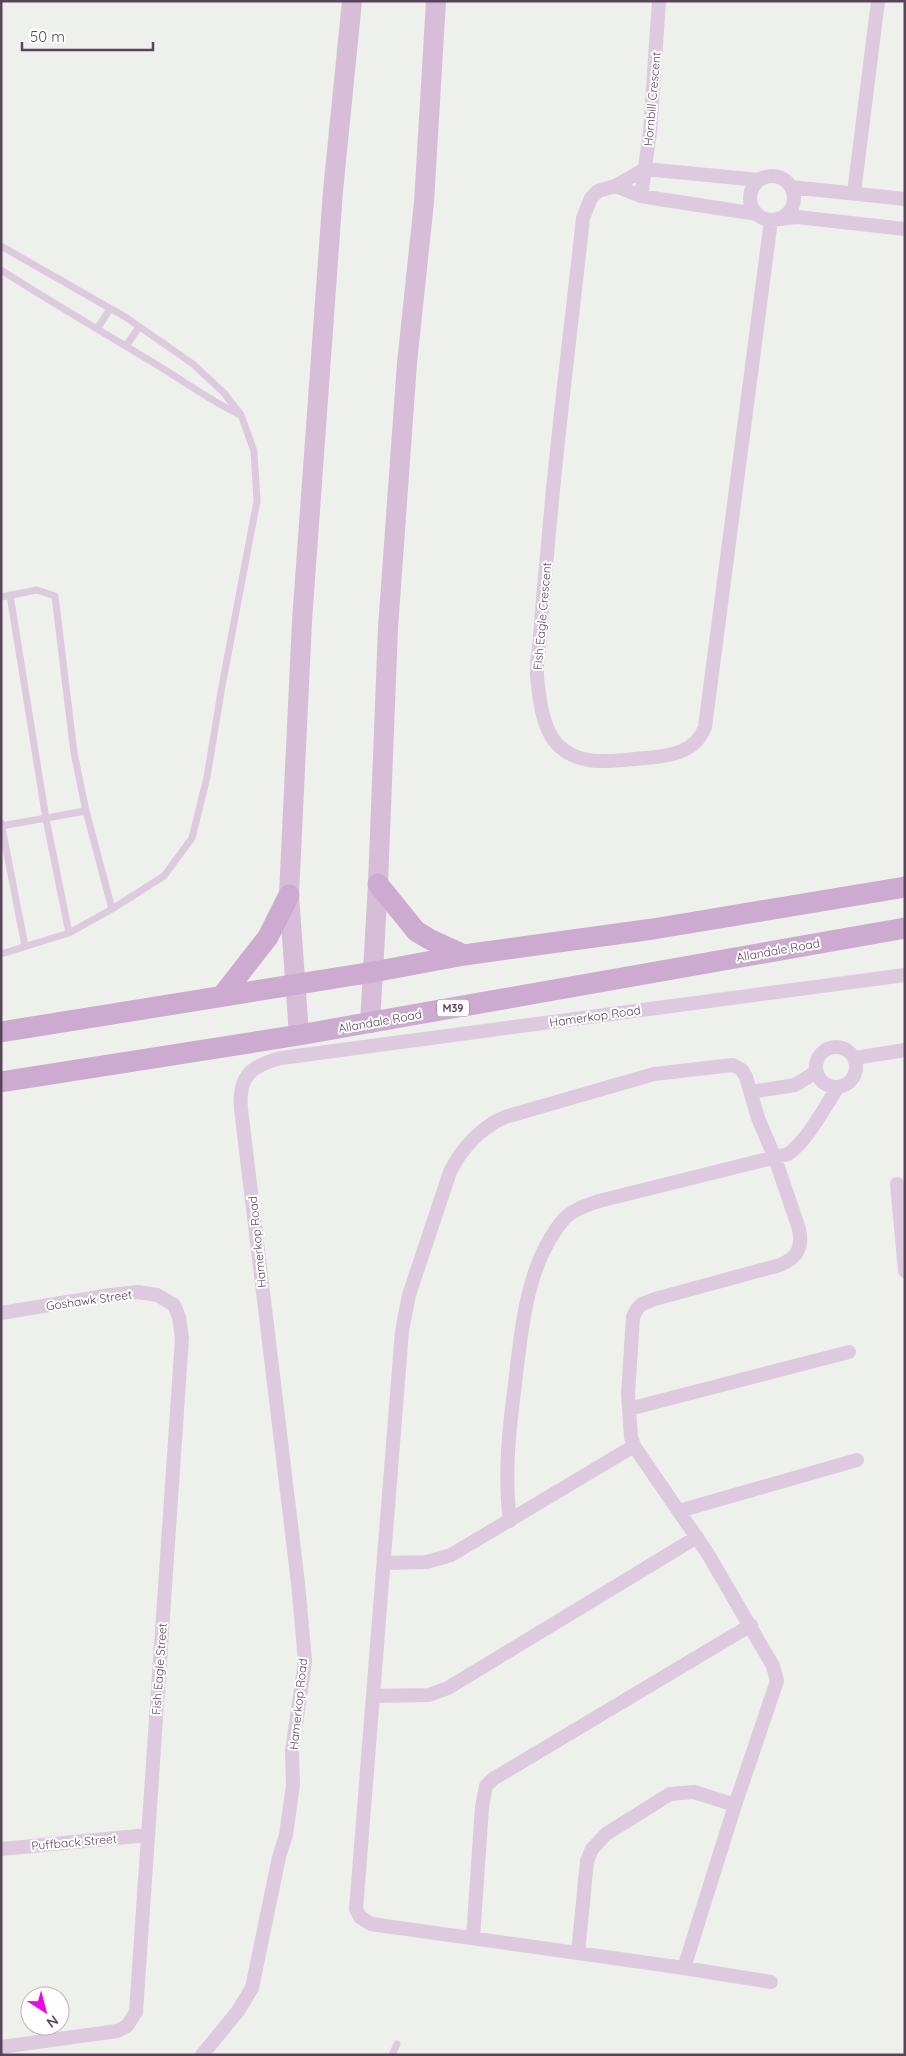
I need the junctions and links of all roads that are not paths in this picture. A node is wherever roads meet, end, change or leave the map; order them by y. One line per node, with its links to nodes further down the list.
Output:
1 (352, 1): 29 (street)
2 (436, 1): 27 (street)
3 (659, 1): 5 (street, Hornbill Crescent)
4 (878, 1): 9 (street)
5 (644, 169): 6 (street); 7 (street, Fish Eagle Crescent); 10 (street, Hornbill Crescent)
6 (759, 180): 8 (street); 12 (street)
7 (615, 186): 10 (street); 13 (street, Fish Eagle Crescent)
8 (791, 187): 9 (street); 13 (street)
9 (854, 193): 11 (street)
10 (641, 196): 12 (street)
11 (905, 199)
12 (757, 214): 13 (street)
13 (775, 220): 14 (street)
14 (905, 229)
15 (1, 246): 17 (lane)
16 (1, 270): 19 (lane)
17 (110, 309): 18 (lane); 19 (lane)
18 (139, 326): 20 (lane); 21 (lane)
19 (97, 329): 20 (lane)
20 (126, 346): 21 (lane)
21 (241, 415): 30 (lane)
22 (10, 595): 23 (lane); 24 (lane); 25 (lane)
23 (1, 597)
24 (86, 812): 25 (lane); 30 (lane)
25 (46, 819): 26 (lane); 32 (lane)
26 (1, 825): 33 (lane)
27 (378, 884): 35 (main road); 36 (street)
28 (905, 887): 35 (main road)
29 (290, 895): 38 (street); 39 (main road)
30 (112, 909): 32 (lane)
31 (905, 928): 40 (main road, Allandale Road / M39)
32 (68, 933): 33 (lane)
33 (25, 946): 34 (lane)
34 (1, 954)
35 (464, 955): 36 (main road)
36 (373, 972): 38 (main road); 40 (street)
37 (905, 975): 73 (street, Hamerkop Road)
38 (296, 984): 39 (main road); 42 (street)
39 (222, 996): 41 (main road)
40 (370, 1023): 42 (main road, Allandale Road / M39)
41 (1, 1032)
42 (299, 1035): 46 (main road, Allandale Road / M39)
43 (905, 1050): 44 (street)
44 (855, 1058): 45 (street); 47 (street)
45 (816, 1072): 47 (street); 48 (street)
46 (1, 1082)
47 (838, 1087): 49 (street)
48 (750, 1092): 49 (street); 61 (street)
49 (775, 1158): 55 (street); 59 (street)
50 (897, 1184): 51 (street)
51 (905, 1271)
52 (174, 1306): 53 (street, Goshawk Street); 65 (street, Fish Eagle Street)
53 (1, 1313)
54 (849, 1352): 55 (street)
55 (629, 1409): 56 (street)
56 (634, 1446): 58 (street); 59 (street)
57 (857, 1460): 58 (street)
58 (679, 1511): 60 (street)
59 (510, 1521): 61 (street)
60 (697, 1537): 62 (street); 63 (street)
61 (385, 1562): 63 (street)
62 (751, 1625): 64 (street); 67 (street)
63 (373, 1696): 67 (street)
64 (735, 1805): 68 (street); 69 (street)
65 (148, 1835): 66 (street, Puffback Street); 72 (street, Fish Eagle Street)
66 (1, 1849)
67 (473, 1938): 68 (street)
68 (578, 1953): 69 (street)
69 (684, 1968): 70 (street)
70 (771, 1982)
71 (397, 2044): 74 (lane)
72 (1, 2047)
73 (202, 2055)
74 (392, 2055)

